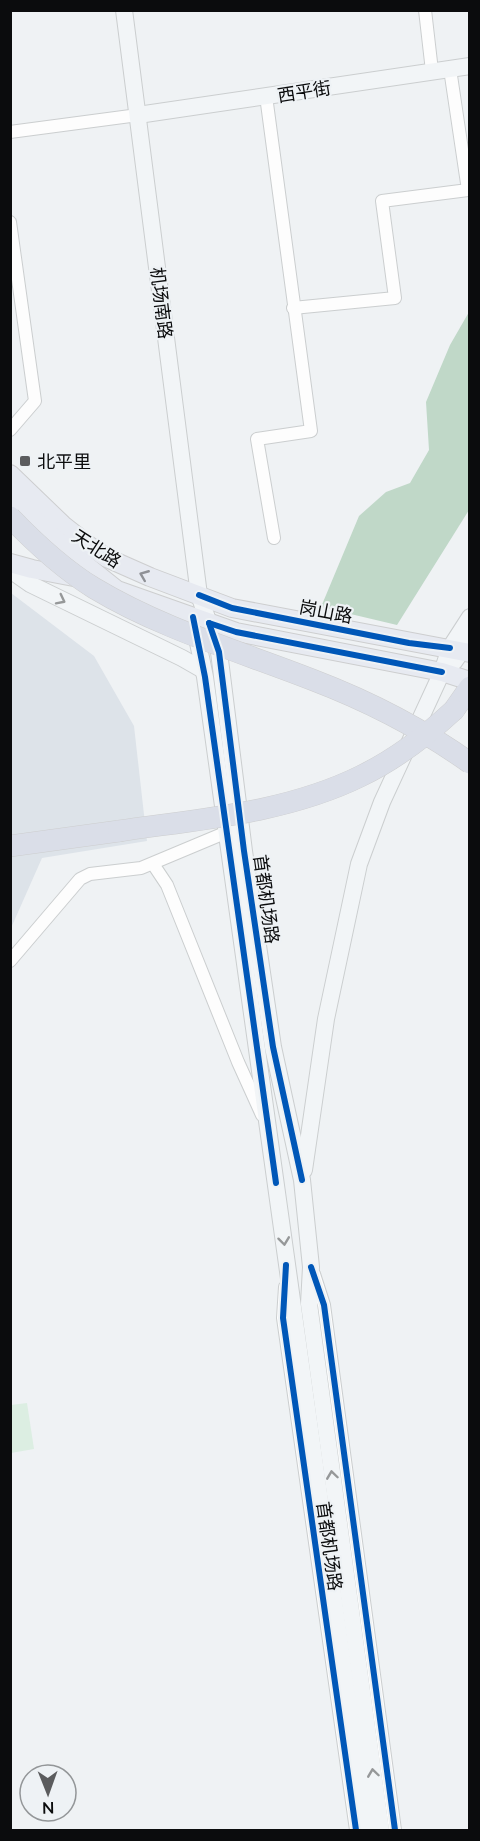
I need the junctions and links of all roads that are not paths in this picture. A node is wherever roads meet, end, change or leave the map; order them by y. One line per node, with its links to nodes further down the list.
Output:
1 (124, 10): 7 (street, 机场南路)
2 (425, 10): 5 (street)
3 (470, 66): 4 (street, 西平街)
4 (450, 69): 5 (street, 西平街); 10 (street)
5 (432, 71): 6 (street, 西平街)
6 (266, 96): 7 (street, 西平街); 10 (street)
7 (138, 115): 8 (street); 20 (street, 机场南路)
8 (10, 132)
9 (10, 222): 11 (street)
10 (293, 308): 16 (street)
11 (10, 430)
12 (10, 474): 20 (main road, 天北路, one-way to 12)
13 (10, 494): 19 (main road, 天北路)
14 (10, 517): 29 (highway, bridge)
15 (10, 536): 30 (highway)
16 (274, 538)
17 (10, 563): 19 (main road, 天北路)
18 (10, 570): 24 (street, one-way to 24)
19 (117, 590): 22 (main road, 天北路)
20 (199, 596): 22 (street); 23 (main road, 岗山路)
21 (470, 617): 23 (street, 首都机场路)
22 (201, 620): 24 (street, 首都机场路); 25 (main road, 岗山路); 36 (street, 首都机场路)
23 (463, 648): 25 (street, 首都机场路)
24 (203, 670): 31 (street, 首都机场路)
25 (442, 672): 26 (main road); 36 (street, 首都机场路)
26 (470, 681)
27 (470, 687): 28 (highway)
28 (462, 706): 32 (highway, bridge)
29 (470, 763)
30 (470, 779)
31 (227, 832): 33 (street); 35 (street, 首都机场路)
32 (10, 846)
33 (153, 864): 34 (street); 35 (street)
34 (10, 961)
35 (270, 1131): 37 (street, 首都机场路)
36 (302, 1180): 37 (street); 39 (street, 首都机场路)
37 (276, 1183): 38 (street, 首都机场路, one-way to 38)
38 (286, 1265): 40 (street, 首都机场路); 41 (street, 首都机场路)
39 (311, 1267): 42 (street, 首都机场路, one-way to 39); 43 (street, 首都机场路)
40 (356, 1830)
41 (366, 1830)
42 (381, 1830)
43 (395, 1830)

